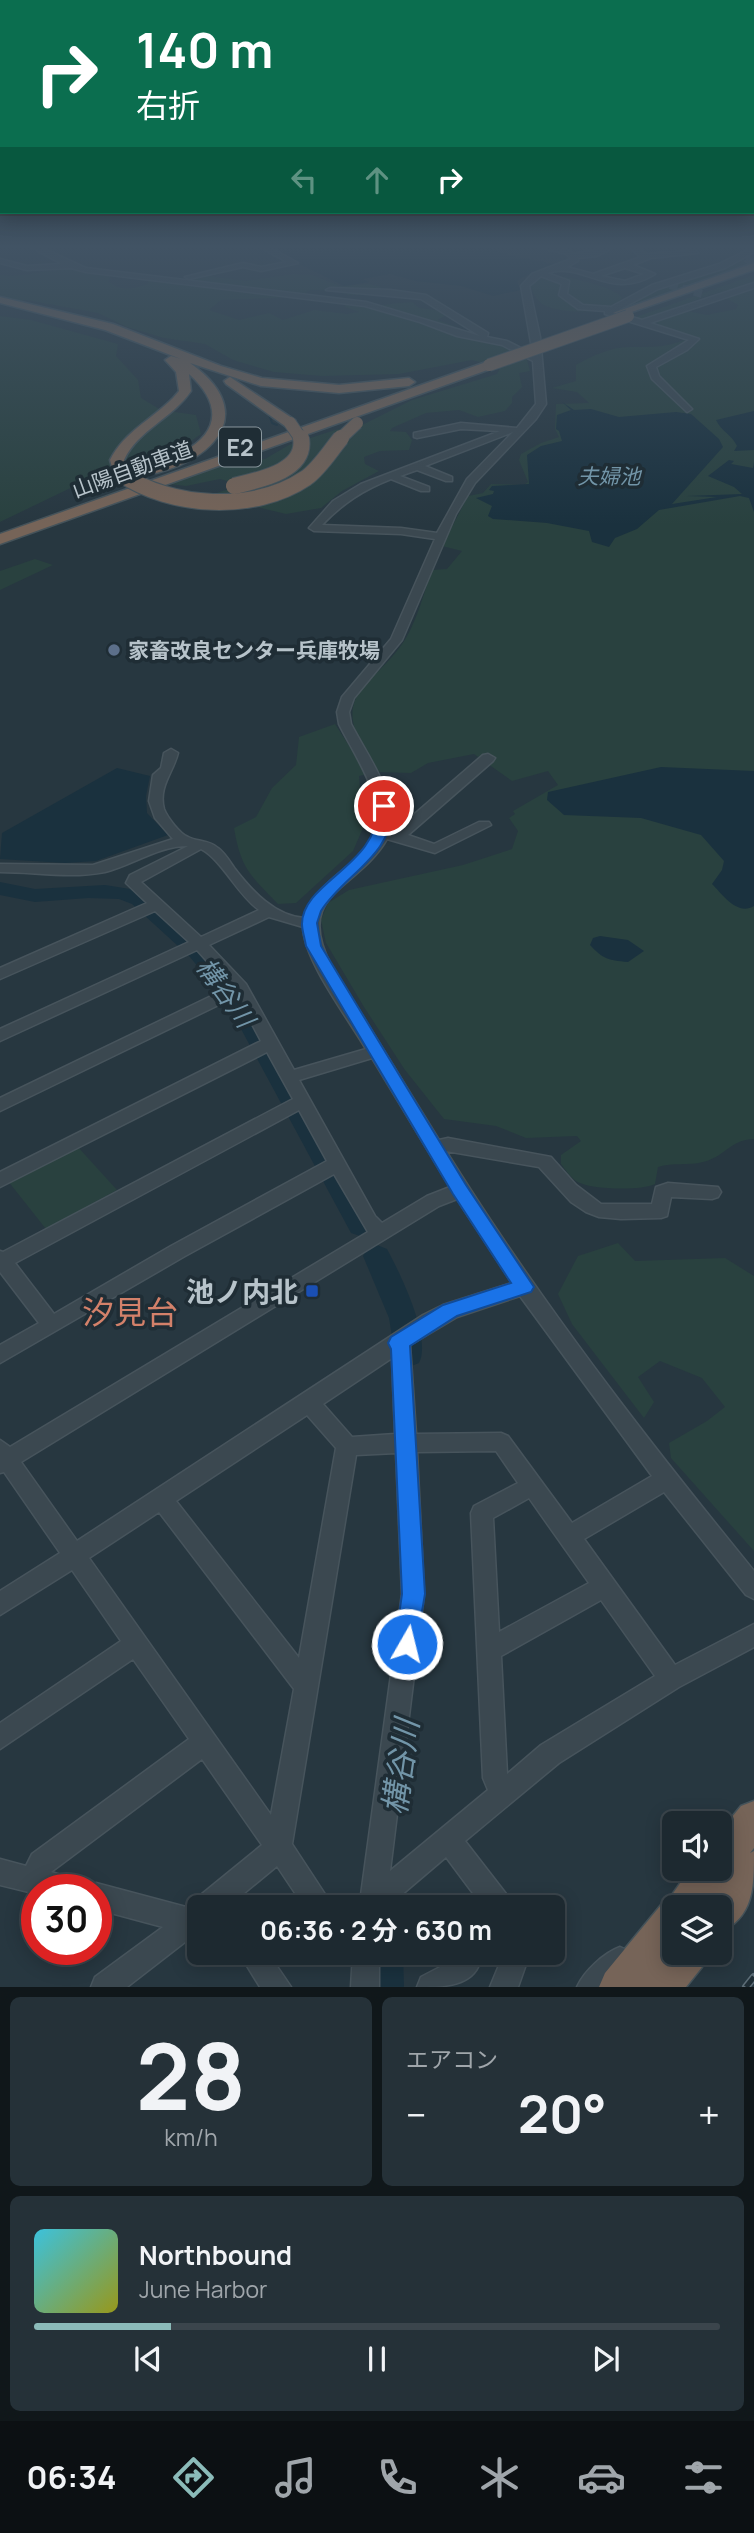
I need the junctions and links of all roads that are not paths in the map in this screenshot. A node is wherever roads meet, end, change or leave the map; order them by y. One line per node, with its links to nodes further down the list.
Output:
1 (124, 339): 8 (highway)
2 (139, 339): 9 (highway)
3 (485, 339): 7 (street)
4 (536, 339): 10 (street)
5 (551, 339): 11 (highway, 山陽自動車道 / E2, bridge)
6 (691, 339): 14 (street)
7 (492, 340): 10 (street)
8 (153, 349): 13 (highway, bridge); 24 (highway)
9 (181, 355): 12 (highway); 23 (highway, bridge)
10 (537, 359): 15 (street)
11 (485, 364): 12 (highway, 山陽自動車道 / E2); 13 (highway, 山陽自動車道 / E2)
12 (466, 368): 24 (highway, 山陽自動車道 / E2)
13 (454, 378): 23 (highway, 山陽自動車道 / E2)
14 (687, 409)
15 (517, 429): 16 (street); 17 (street); 18 (street)
16 (417, 435)
17 (461, 448): 18 (street); 19 (street)
18 (488, 460): 25 (street)
19 (419, 467): 20 (street); 21 (street)
20 (391, 476): 22 (street); 25 (street)
21 (449, 479)
22 (425, 489)
23 (61, 517): 26 (highway, 山陽自動車道 / E2)
24 (0, 531)
25 (440, 537): 30 (street)
26 (0, 539)
27 (171, 753): 32 (street)
28 (488, 758): 31 (street)
29 (484, 825): 31 (street)
30 (382, 834): 31 (street); 37 (street)
31 (398, 836)
32 (181, 842): 33 (street); 34 (street)
33 (197, 843): 35 (street); 36 (street)
34 (0, 868)
35 (150, 907): 38 (street); 39 (street)
36 (269, 911): 37 (street); 38 (street)
37 (310, 923): 43 (street)
38 (193, 945): 40 (street); 41 (street)
39 (0, 974)
40 (234, 991): 42 (street); 46 (street)
41 (0, 1036)
42 (265, 1045): 44 (street); 49 (street)
43 (377, 1051): 44 (street); 47 (street)
44 (289, 1076): 45 (street)
45 (297, 1103): 48 (street); 53 (street)
46 (0, 1105)
47 (434, 1147): 50 (street); 51 (street)
48 (331, 1166): 52 (street); 55 (street)
49 (0, 1180)
50 (460, 1190): 52 (street); 54 (street)
51 (712, 1192)
52 (380, 1233): 61 (street)
53 (1, 1260): 55 (street)
54 (524, 1287): 56 (street); 62 (street)
55 (52, 1325): 57 (street)
56 (405, 1338): 58 (street); 59 (street)
57 (0, 1355)
58 (309, 1403): 60 (street); 64 (street)
59 (411, 1443): 60 (street); 63 (street); 88 (street)
60 (347, 1447): 74 (street)
61 (2, 1457): 66 (street)
62 (667, 1479): 65 (street); 68 (street)
63 (532, 1486): 65 (street); 72 (street)
64 (162, 1499): 66 (street); 74 (street)
65 (569, 1536): 67 (street)
66 (76, 1555): 69 (street); 71 (street)
67 (604, 1586): 72 (street); 73 (street)
68 (754, 1588)
69 (0, 1604)
70 (754, 1635): 73 (street)
71 (134, 1644): 75 (street); 76 (street)
72 (489, 1645): 77 (street)
73 (671, 1679): 77 (street)
74 (306, 1686): 81 (street)
75 (0, 1737)
76 (204, 1743): 81 (street); 84 (street)
77 (504, 1793): 79 (street)
78 (754, 1819): 80 (highway)
79 (449, 1839): 89 (street); 90 (street)
80 (732, 1846)
81 (278, 1849): 86 (street); 87 (street)
82 (754, 1870): 91 (highway)
83 (0, 1872): 85 (street)
84 (35, 1874)
85 (21, 1877)
86 (223, 1895)
87 (312, 1895)
88 (377, 1895)
89 (382, 1895)
90 (491, 1895)
91 (732, 1898)
92 (112, 1899): 93 (street)
93 (187, 1914)
94 (187, 1925): 101 (street)
95 (662, 1931): 105 (street)
96 (662, 1942): 106 (highway)
97 (261, 1965): 102 (street)
98 (512, 1965): 104 (street)
99 (667, 1965): 107 (highway)
100 (465, 1967): 103 (street)
101 (105, 1987)
102 (277, 1987)
103 (431, 1987)
104 (504, 1987)
105 (592, 1987)
106 (618, 1987)
107 (661, 1987)

